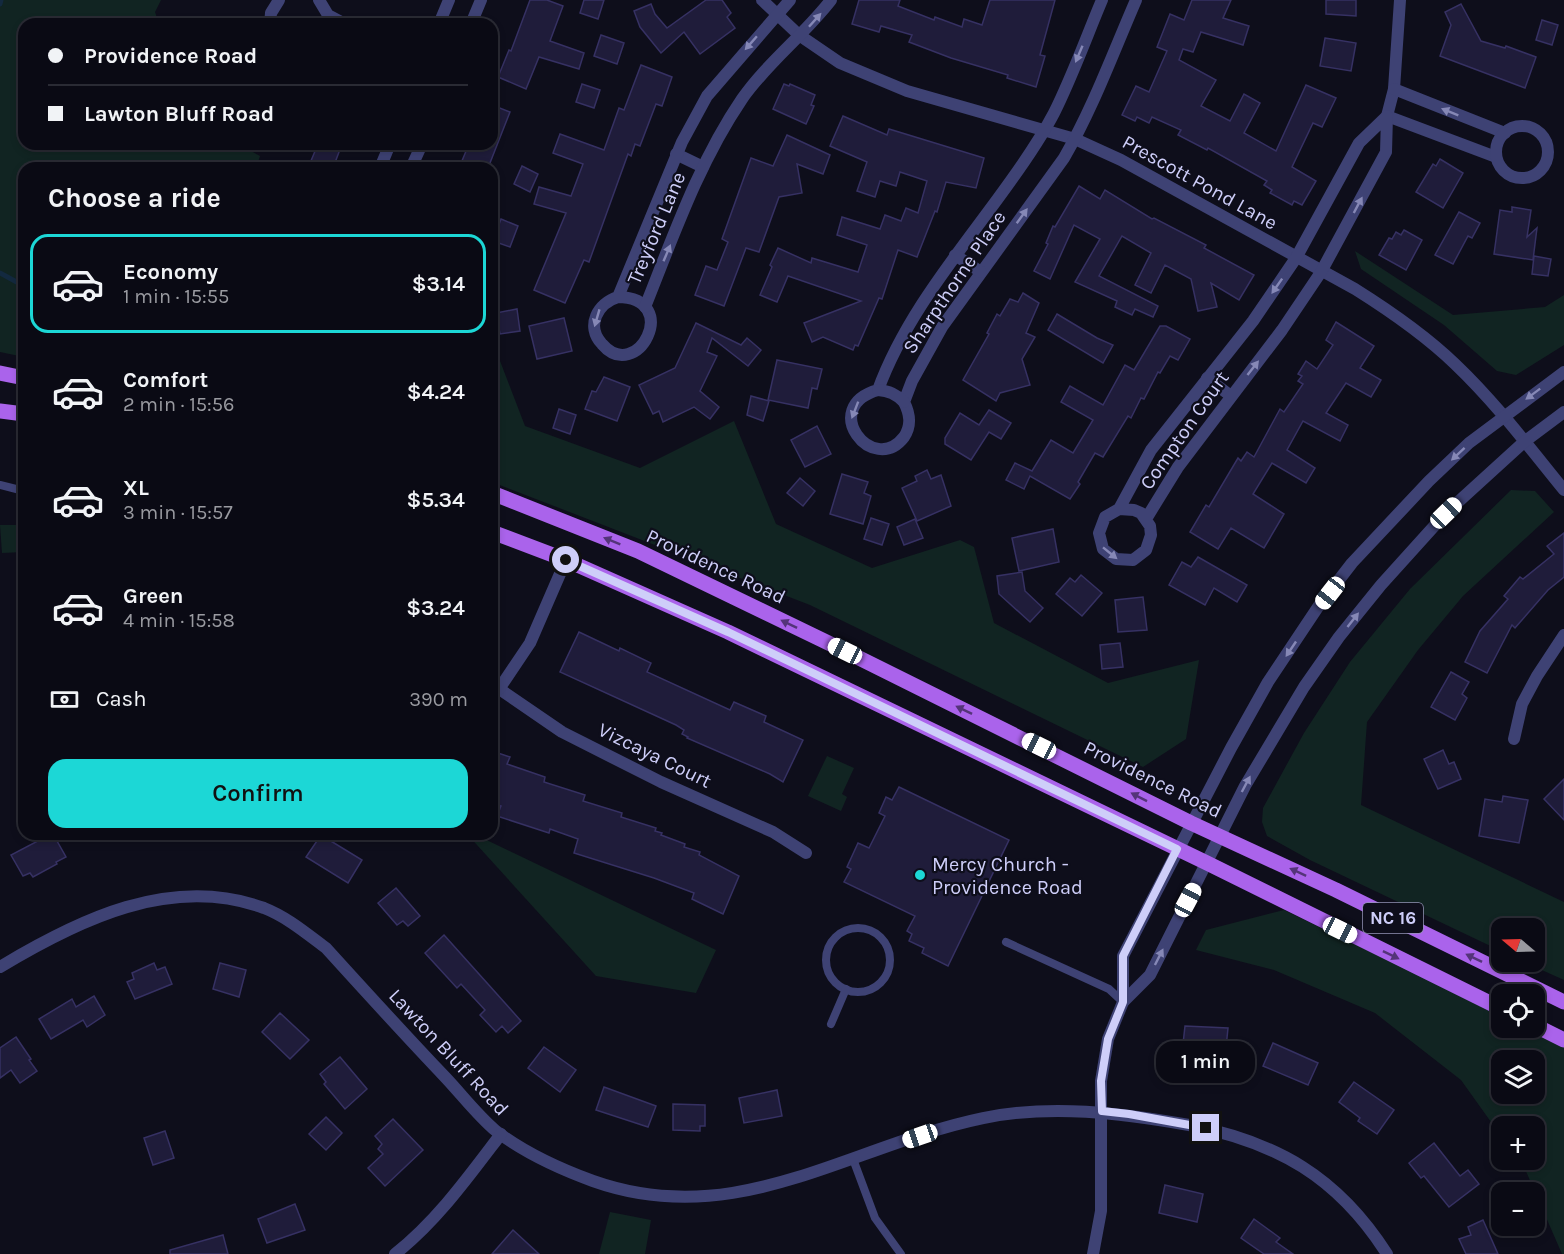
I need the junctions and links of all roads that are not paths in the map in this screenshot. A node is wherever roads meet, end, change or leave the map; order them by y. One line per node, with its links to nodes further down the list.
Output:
1 (279, 0): 12 (street)
2 (319, 0): 13 (street)
3 (449, 0): 14 (street)
4 (482, 0): 15 (street)
5 (762, 0): 11 (street, Prescott Pond Lane)
6 (790, 0): 11 (street, Treyford Lane)
7 (831, 0): 16 (street, Treyford Lane, one-way to 7)
8 (1102, 0): 19 (street, Sharpthorne Place, one-way to 19)
9 (1136, 0): 21 (street, Sharpthorne Place)
10 (1400, 0): 17 (street, Compton Court)
11 (776, 15): 16 (street, Prescott Pond Lane); 22 (street, Treyford Lane, one-way to 22)
12 (271, 18)
13 (327, 18)
14 (442, 18)
15 (474, 18)
16 (799, 35): 19 (street, Prescott Pond Lane); 24 (street, Treyford Lane)
17 (1394, 89): 18 (street, Compton Court); 20 (street, one-way to 17)
18 (1387, 116): 23 (street); 26 (street, Compton Court); 28 (street, Compton Court, one-way to 18)
19 (1045, 129): 21 (street, Prescott Pond Lane); 25 (street, Sharpthorne Place)
20 (1504, 133): 23 (street); 23 (street)
21 (1075, 139): 26 (street, Prescott Pond Lane); 27 (street, Sharpthorne Place, one-way to 21)
22 (676, 154): 24 (street); 29 (street, Treyford Lane)
23 (1496, 156)
24 (703, 167): 30 (street, Treyford Lane, one-way to 24)
25 (956, 255): 27 (street); 35 (street, Sharpthorne Place)
26 (1296, 258): 28 (street, Prescott Pond Lane); 34 (street, Compton Court, one-way to 34)
27 (981, 272): 37 (street, Sharpthorne Place)
28 (1321, 272): 36 (street, Compton Court, one-way to 28); 41 (street, Prescott Pond Lane)
29 (618, 297): 30 (street); 30 (street, Treyford Lane, one-way to 30)
30 (645, 307)
31 (1564, 372): 41 (street, one-way to 41)
32 (0, 373): 33 (main road)
33 (18, 377)
34 (1207, 378): 36 (street); 47 (street, Compton Court)
35 (878, 390): 37 (street); 37 (street, Sharpthorne Place, one-way to 37)
36 (1232, 396): 48 (street, Compton Court)
37 (904, 402)
38 (0, 411): 40 (main road)
39 (1564, 412): 42 (street)
40 (18, 413)
41 (1503, 417): 42 (street, Prescott Pond Lane); 55 (street, one-way to 55)
42 (1524, 442): 45 (street, Prescott Pond Lane); 56 (street, one-way to 42)
43 (0, 485): 44 (lane)
44 (18, 490)
45 (1564, 490)
46 (498, 495): 55 (main road, Providence Road / NC 16, one-way to 46)
47 (1119, 509): 48 (street); 48 (street, Compton Court, one-way to 48)
48 (1146, 519)
49 (498, 534): 50 (main road, NC 16)
50 (566, 560): 52 (street); 57 (main road, NC 16)
51 (1564, 635): 54 (street)
52 (498, 684)
53 (498, 688): 58 (street, Vizcaya Court)
54 (1514, 739)
55 (1191, 823): 56 (main road, Providence Road / NC 16); 57 (street)
56 (1221, 836): 59 (street); 64 (main road, Providence Road / NC 16, one-way to 56)
57 (1177, 849): 59 (main road, NC 16); 63 (street)
58 (806, 853)
59 (1207, 863): 63 (street, one-way to 59); 65 (main road, NC 16, one-way to 65)
60 (1006, 942): 63 (lane)
61 (0, 967): 70 (street, Lawton Bluff Road)
62 (846, 989): 62 (lane); 66 (lane)
63 (1123, 1002): 69 (street)
64 (1564, 1002)
65 (1491, 1004)
66 (831, 1024)
67 (1545, 1030): 68 (main road)
68 (1564, 1040)
69 (1102, 1111): 71 (street, Lawton Bluff Road); 74 (street); 75 (street, Lawton Bluff Road)
70 (501, 1134): 71 (street, Lawton Bluff Road); 72 (street)
71 (853, 1160): 73 (lane)
72 (395, 1254)
73 (901, 1254)
74 (1093, 1254)
75 (1387, 1254)

